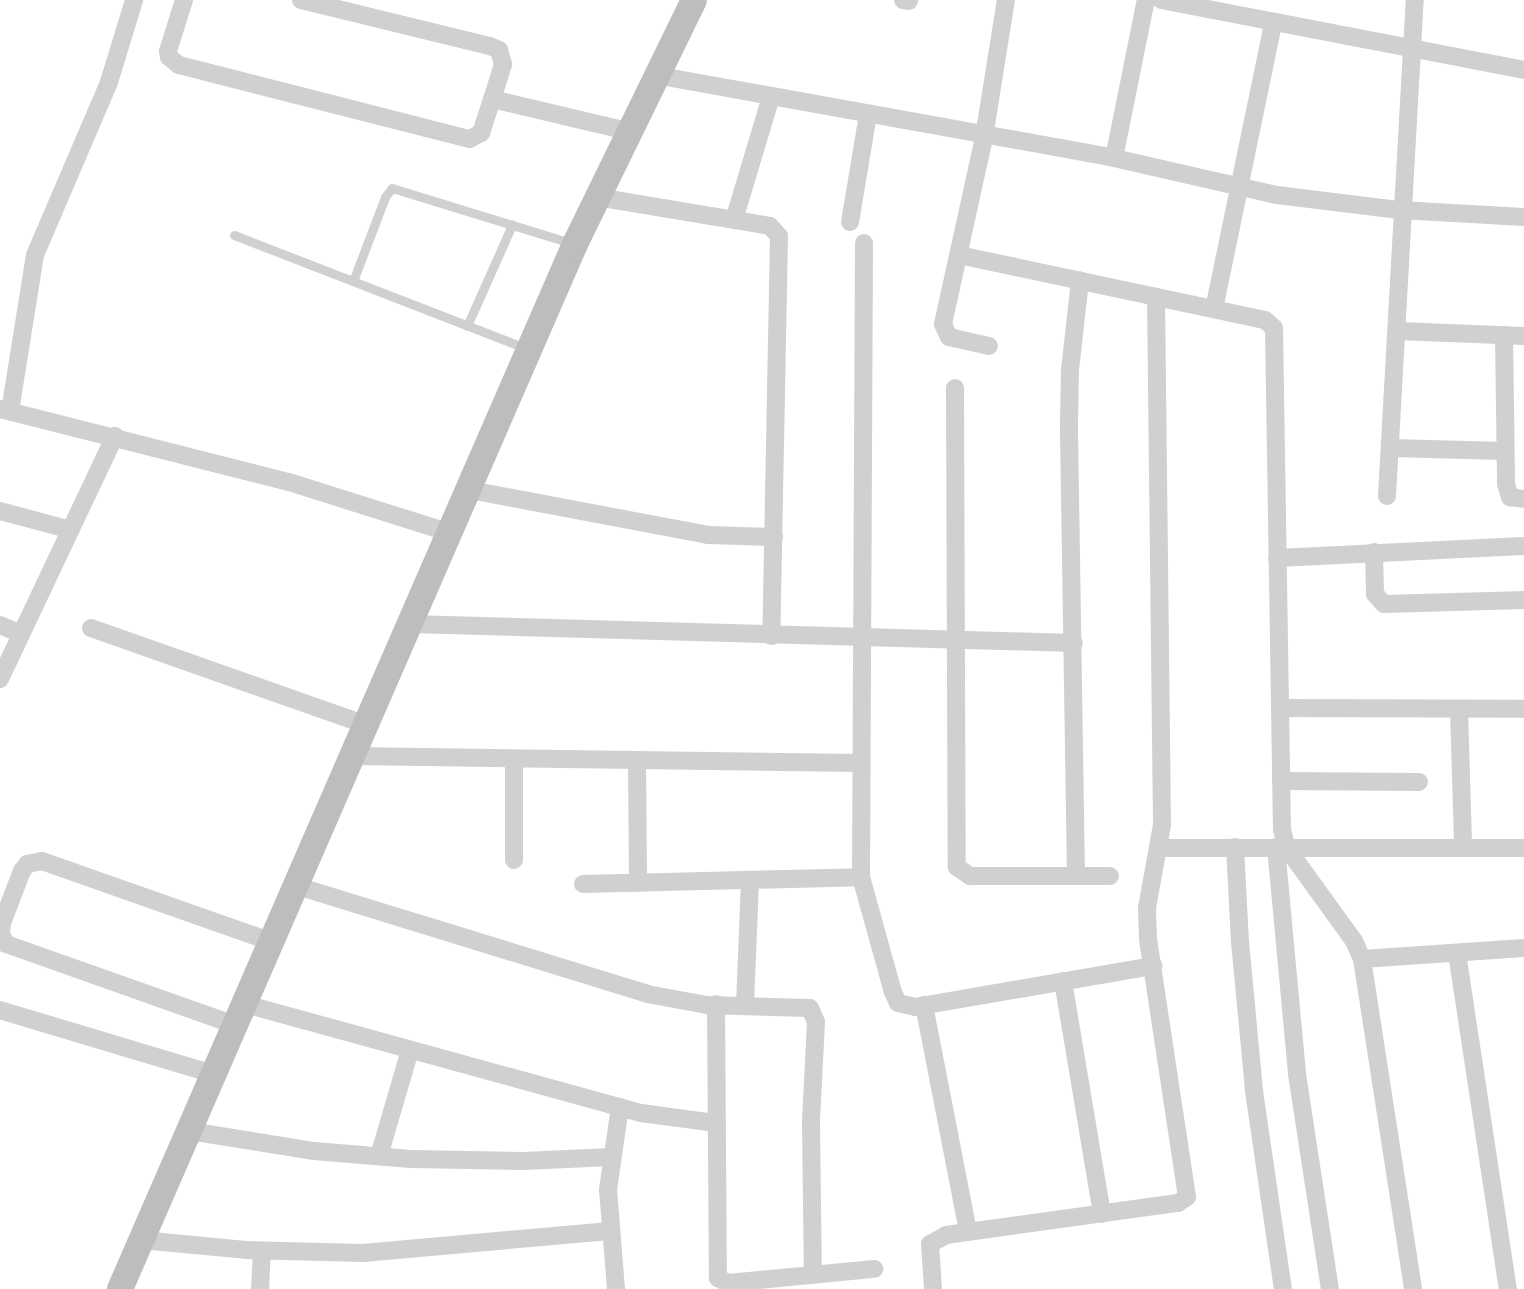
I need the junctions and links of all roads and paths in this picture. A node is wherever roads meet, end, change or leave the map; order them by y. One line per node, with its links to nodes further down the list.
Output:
1 (134, 0): 41 (street)
2 (184, 0): 14 (street)
3 (301, 0): 14 (street)
4 (694, 0): 12 (street)
5 (1006, 0): 17 (street)
6 (1146, 0): 18 (street)
7 (1161, 0): 9 (street)
8 (1415, 0): 10 (street)
9 (1273, 25): 10 (street); 19 (street)
10 (1413, 49): 11 (street); 21 (street)
11 (1524, 70)
12 (655, 75): 13 (street); 16 (street)
13 (771, 97): 15 (street); 23 (street)
14 (492, 99): 16 (street)
15 (868, 115): 17 (street); 24 (street)
16 (627, 131): 20 (street)
17 (984, 137): 18 (street); 29 (street)
18 (1114, 158): 19 (street)
19 (1239, 187): 21 (street); 33 (street)
20 (597, 197): 23 (street); 28 (street)
21 (1406, 211): 22 (street); 35 (street)
22 (1524, 217)
23 (734, 220): 51 (street)
24 (850, 222)
25 (512, 225): 28 (lane); 30 (lane); 34 (lane)
26 (234, 235): 30 (lane)
27 (864, 243): 61 (street)
28 (575, 244): 39 (street)
29 (959, 255): 31 (street); 38 (street)
30 (353, 281): 34 (lane)
31 (1080, 281): 32 (street); 63 (street)
32 (1156, 297): 33 (street); 78 (street)
33 (1214, 309): 54 (street)
34 (467, 326): 39 (lane)
35 (1398, 331): 36 (street); 43 (street)
36 (1504, 335): 37 (street); 44 (street)
37 (1524, 336)
38 (989, 346)
39 (531, 350): 45 (street)
40 (955, 388): 62 (street)
41 (5, 410): 42 (street)
42 (115, 436): 49 (street); 50 (street)
43 (1390, 448): 44 (street); 46 (street)
44 (1505, 451): 47 (street)
45 (470, 490): 50 (street); 51 (street)
46 (1387, 496)
47 (1524, 499)
48 (0, 511): 49 (street)
49 (71, 530): 59 (street)
50 (451, 533): 56 (street)
51 (774, 537): 60 (street)
52 (1524, 546): 53 (street)
53 (1374, 552): 54 (street); 55 (street)
54 (1277, 558): 65 (street)
55 (1524, 600)
56 (411, 624): 60 (street); 68 (street)
57 (0, 625): 59 (street)
58 (91, 628): 68 (street)
59 (21, 634): 64 (street)
60 (771, 636): 61 (street)
61 (859, 639): 62 (street); 72 (street)
62 (957, 640): 63 (street); 81 (street)
63 (1074, 643): 81 (street)
64 (0, 679)
65 (1280, 708): 66 (street); 73 (street)
66 (1459, 709): 67 (street); 77 (street)
67 (1524, 709)
68 (367, 725): 69 (street)
69 (353, 756): 70 (street); 87 (street)
70 (514, 759): 71 (street); 80 (street)
71 (637, 761): 72 (street); 85 (street)
72 (861, 763): 83 (street)
73 (1281, 781): 74 (street); 76 (street)
74 (1419, 782)
75 (1235, 847): 76 (street); 78 (street); 117 (street)
76 (1281, 847): 77 (street); 91 (street); 118 (street)
77 (1463, 847): 79 (street)
78 (1159, 848): 92 (street)
79 (1524, 848)
80 (514, 860)
81 (1076, 876): 82 (street)
82 (1110, 876)
83 (861, 877): 84 (street); 96 (street)
84 (750, 880): 85 (street); 95 (street)
85 (638, 883): 86 (street)
86 (583, 884)
87 (297, 886): 88 (street); 94 (street)
88 (272, 942): 98 (street); 98 (street)
89 (1524, 948): 90 (street)
90 (1457, 953): 91 (street); 120 (street)
91 (1362, 959): 119 (street)
92 (1153, 966): 93 (street); 106 (street)
93 (1063, 981): 96 (street); 106 (street)
94 (716, 1004): 95 (street); 102 (street)
95 (745, 1005): 112 (street)
96 (924, 1005): 108 (street)
97 (0, 1010): 100 (street)
98 (240, 1014): 99 (street); 100 (street)
99 (410, 1050): 101 (street); 104 (street)
100 (214, 1074): 103 (street)
101 (620, 1107): 102 (street); 105 (street)
102 (716, 1123): 112 (street)
103 (189, 1131): 104 (street); 109 (street)
104 (379, 1156): 105 (street)
105 (611, 1157): 107 (street)
106 (1102, 1214): 108 (street)
107 (610, 1231): 110 (street); 115 (street)
108 (968, 1232): 116 (street)
109 (141, 1240): 110 (street); 113 (street)
110 (262, 1251): 114 (street)
111 (874, 1269): 112 (street)
112 (813, 1275)
113 (120, 1289)
114 (260, 1289)
115 (616, 1289)
116 (933, 1289)
117 (1283, 1289)
118 (1330, 1289)
119 (1413, 1289)
120 (1508, 1289)

